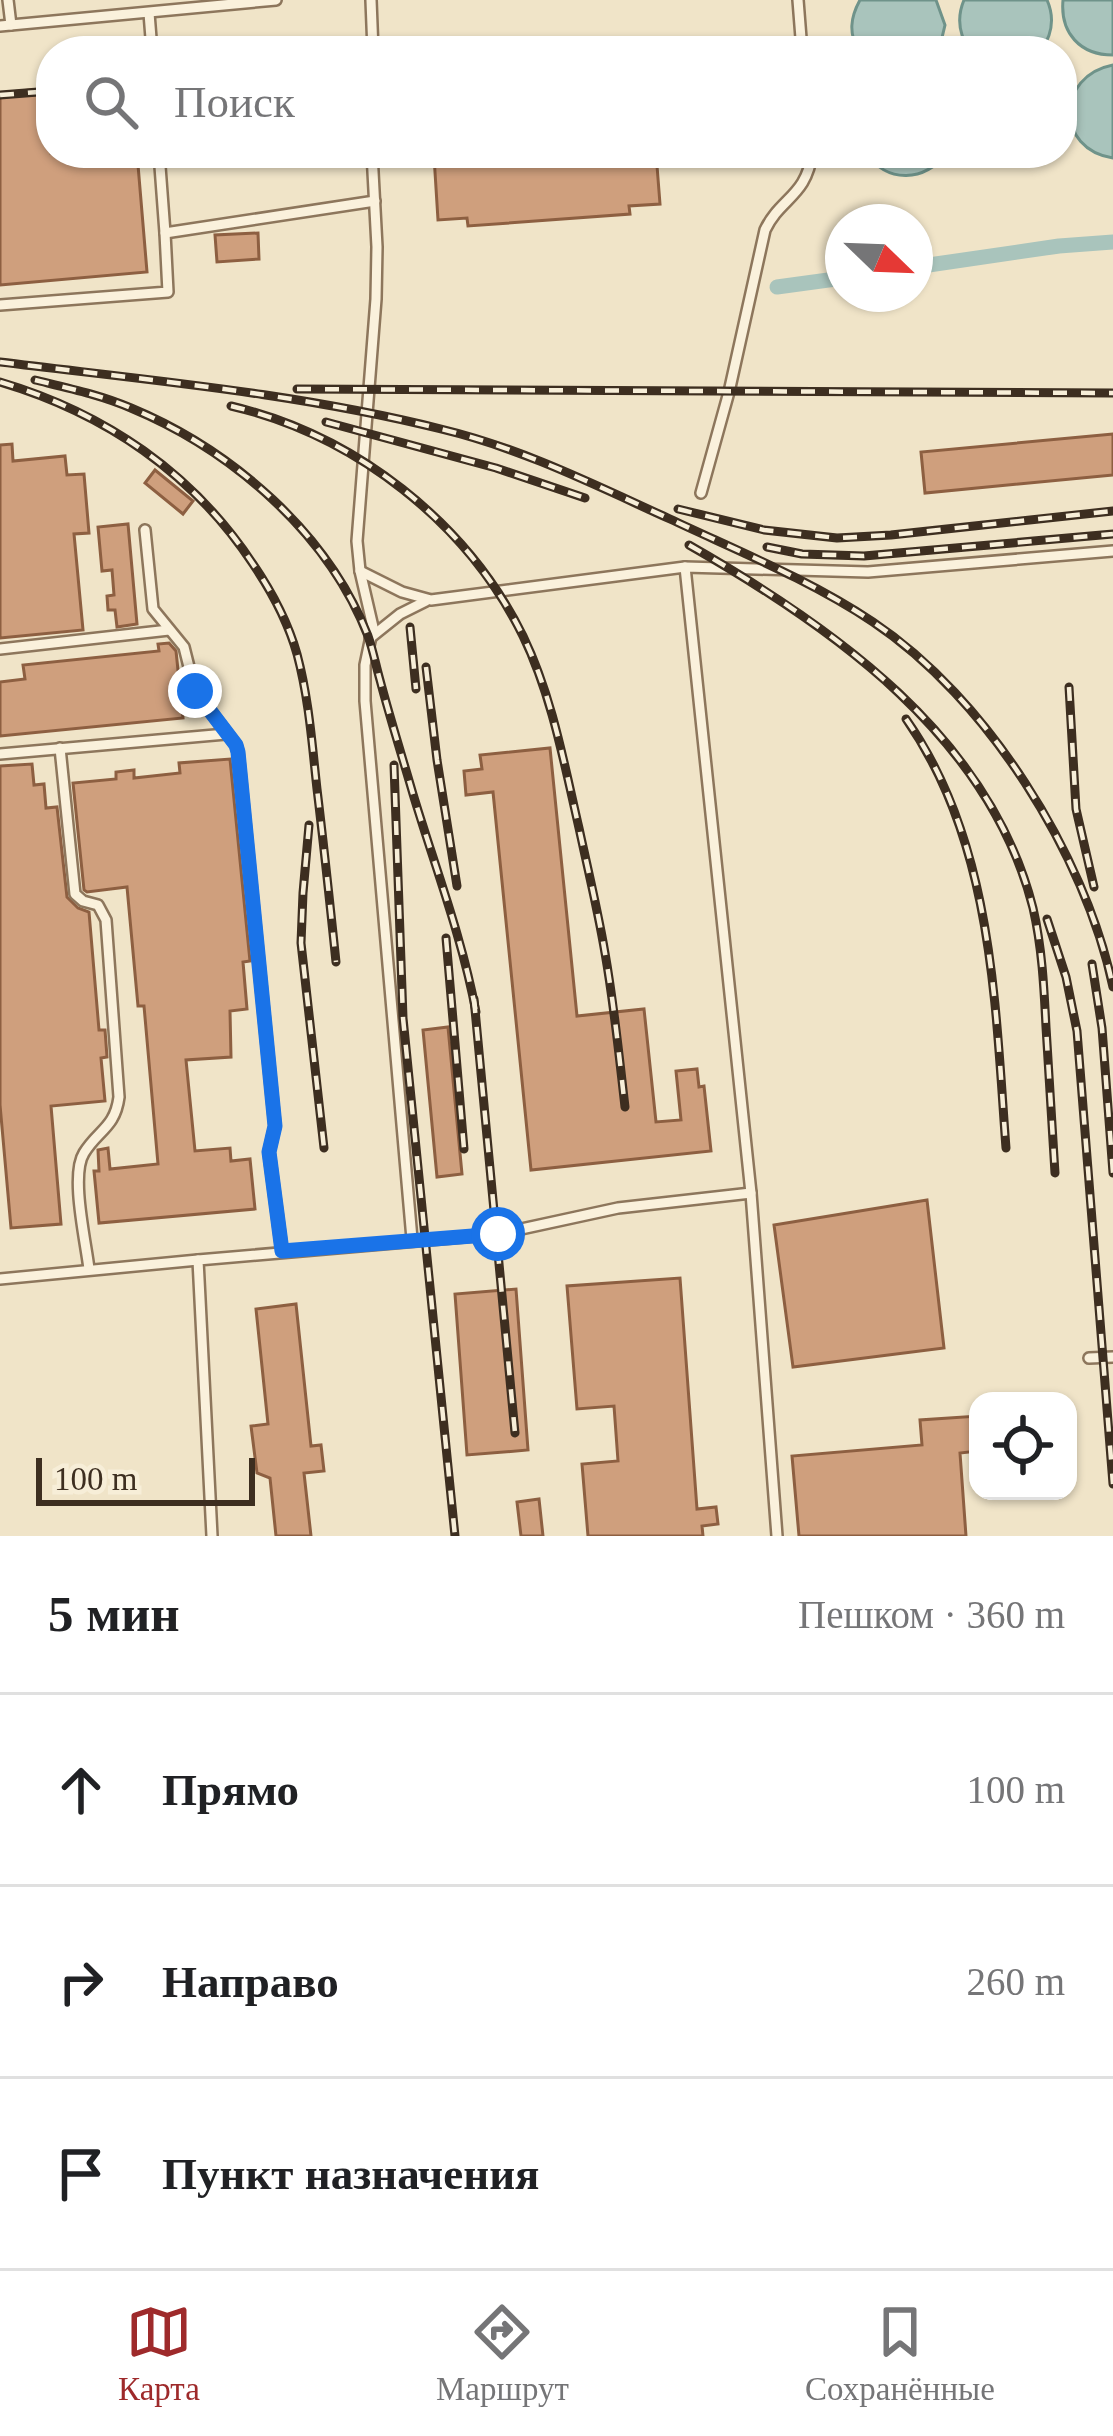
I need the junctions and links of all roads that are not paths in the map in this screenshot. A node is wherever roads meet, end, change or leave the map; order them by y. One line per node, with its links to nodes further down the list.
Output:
1 (8, 0): 6 (lane)
2 (276, 0): 5 (lane)
3 (371, 0): 8 (lane)
4 (798, 0): 9 (lane)
5 (149, 13): 6 (lane); 7 (lane)
6 (5, 26)
7 (151, 36)
8 (372, 36)
9 (801, 36)
10 (160, 168): 14 (lane)
11 (373, 168): 13 (lane)
12 (809, 168): 16 (lane)
13 (375, 201): 14 (lane); 20 (lane)
14 (165, 233): 15 (lane)
15 (0, 305)
16 (701, 493)
17 (145, 530): 22 (lane)
18 (1113, 551): 19 (lane)
19 (685, 567): 21 (lane); 28 (lane)
20 (360, 571): 21 (lane); 23 (lane)
21 (431, 599): 23 (lane)
22 (170, 630): 24 (lane); 25 (lane)
23 (369, 639): 29 (lane)
24 (0, 649)
25 (226, 734): 26 (lane); 30 (lane)
26 (60, 748): 27 (lane); 32 (lane)
27 (0, 754)
28 (751, 1193): 29 (lane); 37 (lane)
29 (412, 1239): 30 (lane)
30 (282, 1251): 31 (lane)
31 (198, 1260): 32 (lane); 36 (lane)
32 (88, 1269): 33 (lane)
33 (0, 1279)
34 (1089, 1358): 35 (lane)
35 (1113, 1358)
36 (212, 1536)
37 (777, 1536)

